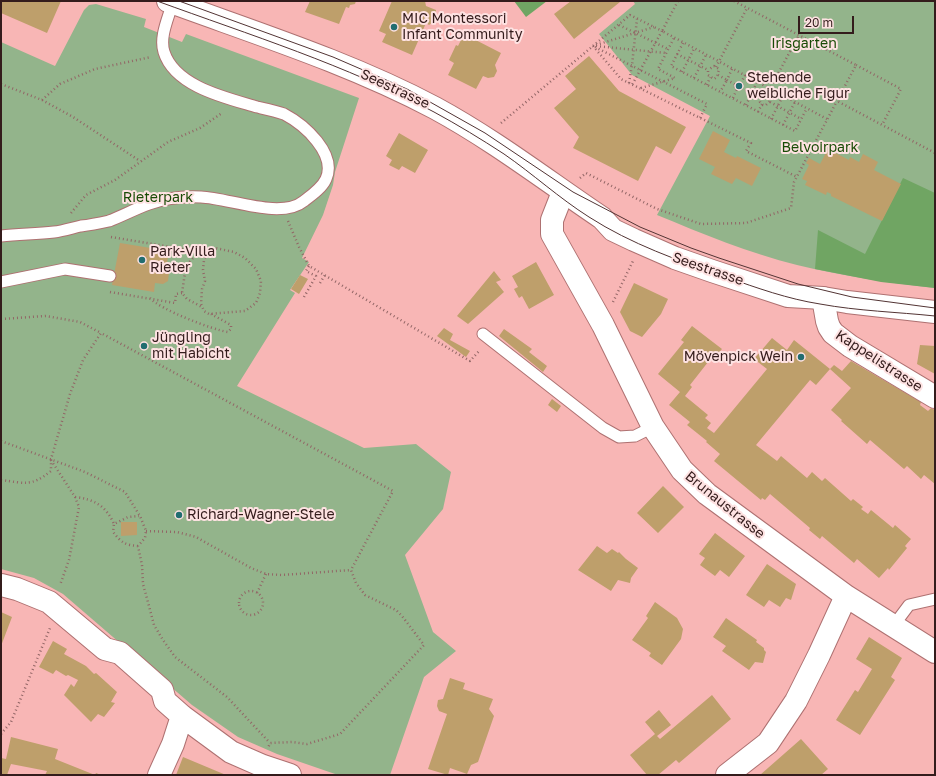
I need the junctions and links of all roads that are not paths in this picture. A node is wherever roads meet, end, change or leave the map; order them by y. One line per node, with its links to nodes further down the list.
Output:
1 (171, 2): 2 (street, Seestrasse); 3 (lane)
2 (571, 186): 6 (street, Seestrasse); 10 (street, Brunaustrasse)
3 (1, 236)
4 (110, 276): 5 (lane)
5 (1, 282)
6 (823, 298): 7 (street, Seestrasse); 9 (street, Kappelistrasse)
7 (935, 312)
8 (483, 334): 10 (lane)
9 (935, 397)
10 (653, 427): 12 (street, Brunaustrasse)
11 (1, 585): 16 (street)
12 (846, 596): 14 (street, Brunaustrasse); 19 (street)
13 (935, 599): 14 (lane)
14 (894, 625): 15 (street, Brunaustrasse)
15 (935, 652)
16 (182, 716): 17 (street); 18 (street)
17 (159, 775)
18 (290, 775)
19 (727, 775)

